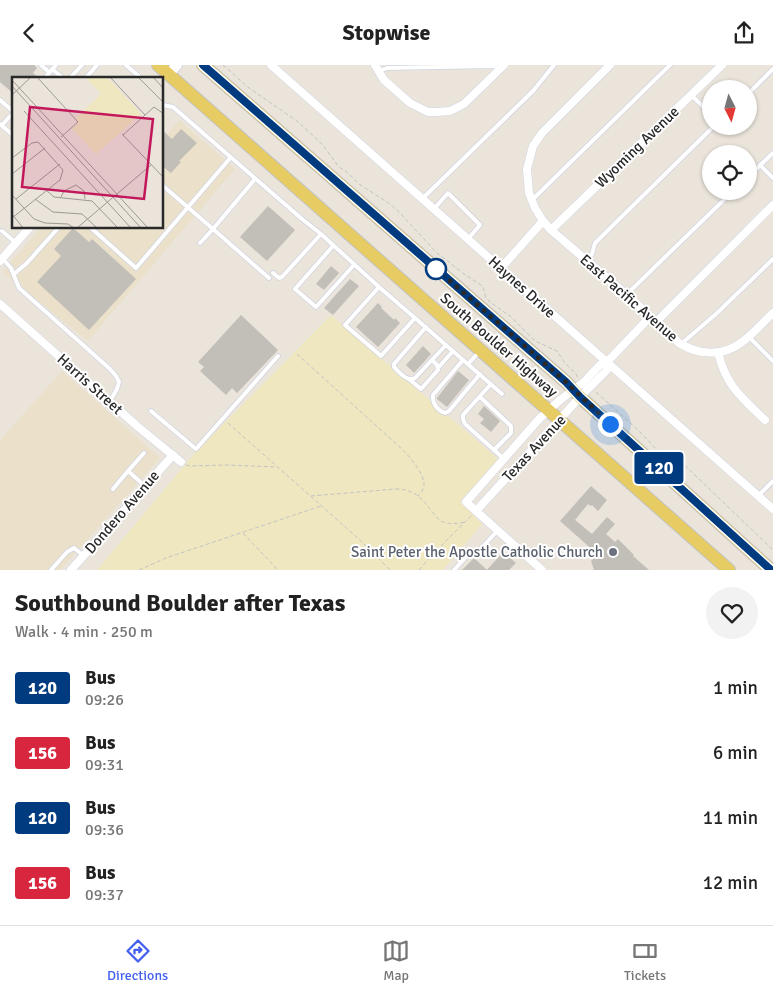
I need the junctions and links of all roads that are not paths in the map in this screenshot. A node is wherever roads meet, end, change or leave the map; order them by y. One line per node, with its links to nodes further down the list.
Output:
1 (42, 65): 16 (lane)
2 (56, 65): 16 (lane)
3 (82, 65): 20 (lane)
4 (97, 65): 21 (lane)
5 (126, 65): 22 (lane)
6 (158, 65): 17 (main road, South Boulder Highway)
7 (203, 65): 89 (main road, South Boulder Highway)
8 (271, 65): 40 (street, Haynes Drive)
9 (554, 65): 40 (lane)
10 (610, 65): 41 (street, East Pacific Avenue)
11 (670, 65): 41 (lane)
12 (722, 65): 24 (street, Wyoming Avenue)
13 (502, 67): 14 (lane); 14 (street)
14 (377, 68)
15 (773, 69): 23 (lane)
16 (51, 71): 18 (lane); 19 (lane)
17 (169, 73): 76 (main road, South Boulder Highway)
18 (46, 77)
19 (61, 77)
20 (71, 77)
21 (87, 77)
22 (140, 77)
23 (758, 84)
24 (691, 95): 27 (lane); 51 (street, Wyoming Avenue)
25 (0, 100): 28 (lane)
26 (164, 105): 34 (lane)
27 (702, 105)
28 (12, 110)
29 (12, 114): 30 (lane)
30 (1, 125): 31 (lane)
31 (12, 133)
32 (705, 135): 60 (lane)
33 (773, 153): 35 (lane)
34 (230, 157): 38 (lane); 44 (lane)
35 (760, 165): 36 (lane); 37 (lane)
36 (757, 168)
37 (773, 178)
38 (255, 179): 50 (lane); 53 (lane)
39 (164, 187): 44 (lane)
40 (422, 199): 45 (street, Haynes Drive)
41 (532, 200): 46 (street, East Pacific Avenue)
42 (724, 200): 67 (lane)
43 (773, 205): 71 (street, Texas Avenue)
44 (187, 207): 49 (lane); 50 (lane)
45 (434, 209): 54 (street, Haynes Drive); 54 (lane)
46 (543, 221): 51 (street, East Pacific Avenue); 62 (street)
47 (28, 229): 55 (street)
48 (57, 229): 64 (lane)
49 (92, 229)
50 (213, 229): 56 (lane); 65 (lane)
51 (552, 230): 60 (street, East Pacific Avenue)
52 (2, 231): 55 (lane)
53 (321, 234): 57 (lane); 63 (lane)
54 (468, 239): 62 (street, Haynes Drive)
55 (16, 243): 58 (street)
56 (200, 243)
57 (333, 245): 61 (lane); 61 (lane)
58 (1, 259): 64 (lane)
59 (773, 259): 74 (lane)
60 (586, 260): 67 (street, East Pacific Avenue)
61 (354, 265): 66 (lane)
62 (500, 269): 83 (street, Haynes Drive)
63 (273, 273)
64 (14, 274): 92 (lane)
65 (269, 278)
66 (380, 287): 70 (lane); 70 (lane)
67 (627, 295): 71 (street, East Pacific Avenue)
68 (0, 304): 92 (street, Harris Street)
69 (773, 313): 73 (street, East Pacific Avenue)
70 (415, 318): 72 (lane)
71 (653, 320): 74 (street, East Pacific Avenue); 83 (street, Texas Avenue)
72 (426, 327): 75 (lane); 87 (lane)
73 (748, 336): 78 (street, East Pacific Avenue); 82 (lane)
74 (681, 344): 78 (street, East Pacific Avenue)
75 (446, 345): 77 (lane); 80 (lane)
76 (481, 350): 84 (lane); 94 (main road, South Boulder Highway)
77 (453, 351): 81 (lane); 85 (lane)
78 (718, 352): 96 (street)
79 (278, 356): 93 (lane)
80 (432, 360): 85 (lane); 87 (lane)
81 (463, 360): 84 (lane); 86 (lane)
82 (773, 361)
83 (607, 362): 89 (street, Texas Avenue); 106 (street, Haynes Drive)
84 (468, 364): 86 (lane)
85 (438, 368): 87 (lane)
86 (480, 374): 88 (lane)
87 (409, 379)
88 (491, 385): 90 (lane); 91 (lane)
89 (581, 390): 94 (street, Texas Avenue); 95 (street, Texas Avenue); 116 (main road, South Boulder Highway)
90 (502, 394)
91 (480, 397): 97 (lane); 97 (lane)
92 (110, 401): 99 (street, Harris Street)
93 (151, 411)
94 (549, 411): 95 (main road, South Boulder Highway); 100 (street, Texas Avenue)
95 (560, 420): 108 (street, Texas Avenue); 115 (main road, South Boulder Highway)
96 (766, 420)
97 (494, 450): 100 (lane)
98 (144, 453): 102 (lane)
99 (173, 455): 101 (street, Harris Street); 104 (street, Dondero Avenue)
100 (504, 459): 108 (street, Texas Avenue)
101 (182, 462)
102 (128, 471): 104 (lane); 105 (lane)
103 (773, 481): 106 (lane)
104 (145, 487): 110 (street, Dondero Avenue)
105 (112, 489)
106 (758, 496): 107 (street, Haynes Drive)
107 (773, 509)
108 (476, 511): 109 (street)
109 (498, 530): 113 (lane); 114 (street)
110 (84, 556): 111 (lane); 112 (street, Dondero Avenue)
111 (51, 570)
112 (71, 570)
113 (454, 570)
114 (542, 570)
115 (728, 570)
116 (771, 570)

